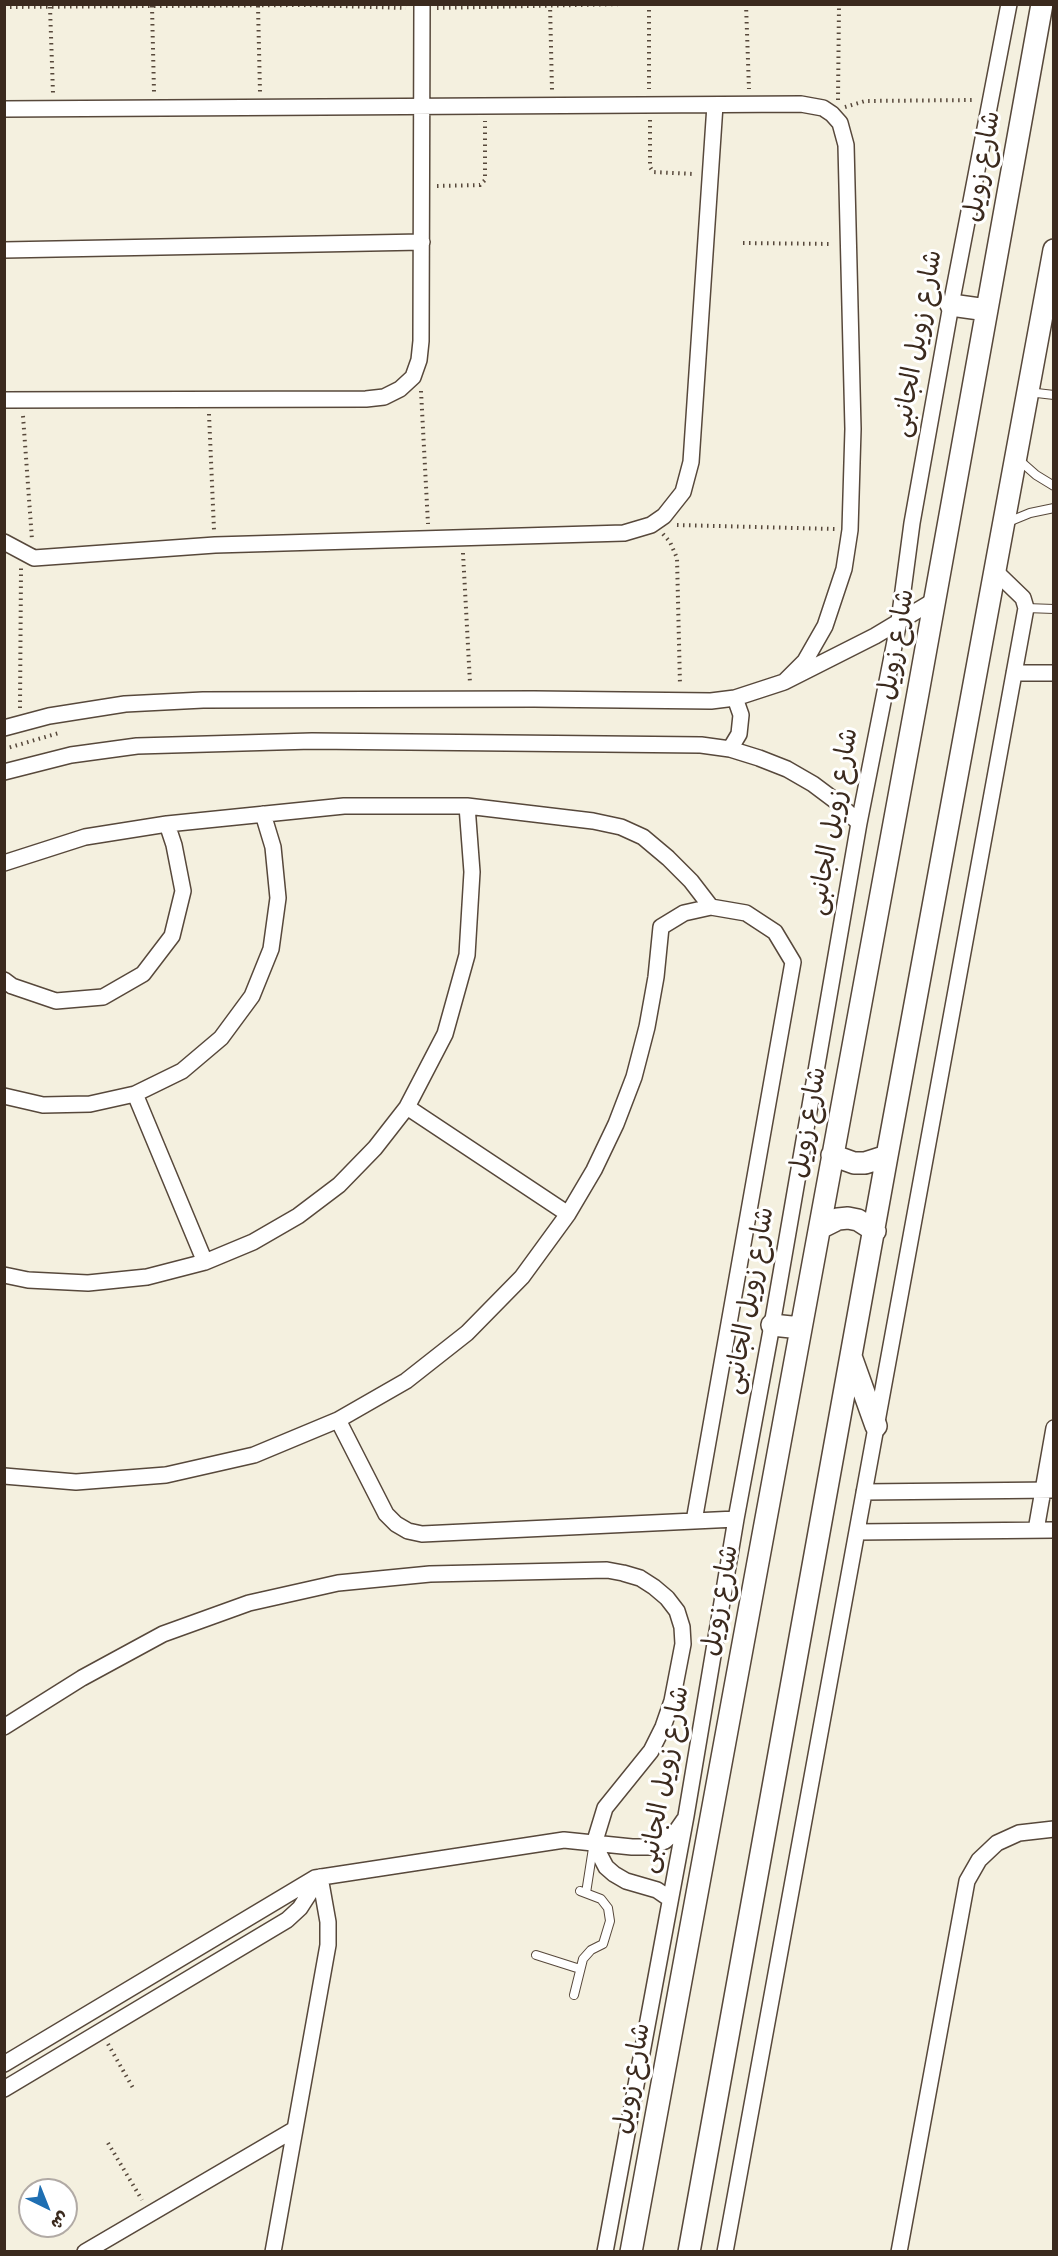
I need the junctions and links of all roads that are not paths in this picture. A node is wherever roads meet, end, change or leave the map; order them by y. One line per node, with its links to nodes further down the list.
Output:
1 (1009, 4): 10 (street, شارع زويل الجانبى)
2 (1042, 4): 11 (main road, شارع زويل)
3 (422, 6): 5 (street)
4 (715, 105): 5 (street); 19 (street); 27 (street)
5 (422, 106): 6 (street); 7 (street)
6 (4, 109)
7 (422, 242): 8 (street); 14 (street)
8 (4, 250)
9 (1053, 250): 12 (main road)
10 (951, 305): 11 (main road); 24 (street, شارع زويل الجانبى)
11 (987, 310): 21 (main road, شارع زويل)
12 (1027, 392): 13 (lane); 15 (main road)
13 (1053, 395)
14 (4, 400)
15 (1016, 457): 16 (lane); 18 (main road)
16 (1053, 486)
17 (1053, 508): 18 (lane)
18 (1004, 523): 20 (main road)
19 (4, 542)
20 (994, 570): 22 (street); 43 (main road)
21 (935, 600): 24 (street); 42 (main road, شارع زويل)
22 (1026, 608): 23 (lane); 25 (street)
23 (1053, 609)
24 (899, 621): 27 (street); 34 (street, شارع زويل الجانبى)
25 (1014, 673): 26 (street); 53 (street)
26 (1053, 673)
27 (784, 682): 28 (street)
28 (735, 698): 29 (street); 30 (street)
29 (9, 727)
30 (730, 750): 31 (street); 34 (street)
31 (4, 772)
32 (467, 807): 33 (street); 37 (street); 41 (street)
33 (263, 814): 35 (street); 39 (street)
34 (859, 823): 49 (street, شارع زويل الجانبى)
35 (167, 824): 36 (street); 38 (street)
36 (4, 863)
37 (711, 907): 44 (street); 59 (street)
38 (4, 980)
39 (135, 1094): 40 (street); 47 (street)
40 (4, 1096)
41 (407, 1107): 44 (street); 47 (street)
42 (832, 1155): 43 (main road); 45 (main road, شارع زويل)
43 (887, 1156): 46 (main road)
44 (568, 1214): 52 (street)
45 (820, 1228): 46 (main road); 50 (main road, شارع زويل)
46 (874, 1231): 51 (main road)
47 (205, 1262): 48 (street)
48 (4, 1275)
49 (772, 1325): 50 (main road); 58 (street, شارع زويل الجانبى)
50 (801, 1328): 78 (main road, شارع زويل)
51 (852, 1359): 53 (main road); 79 (main road)
52 (338, 1420): 55 (street); 59 (street)
53 (876, 1426): 57 (street)
54 (1053, 1428): 56 (street)
55 (4, 1476)
56 (1048, 1490): 57 (street); 60 (street)
57 (864, 1492): 62 (street)
58 (736, 1519): 59 (street); 64 (street, شارع زويل الجانبى)
59 (694, 1521)
60 (1036, 1530): 61 (street); 62 (street)
61 (1053, 1530)
62 (857, 1532): 80 (street)
63 (4, 1727): 66 (street)
64 (686, 1816): 66 (street); 68 (street, شارع زويل الجانبى)
65 (1053, 1829): 81 (street)
66 (594, 1844): 67 (street); 68 (street); 70 (lane)
67 (318, 1877): 72 (street); 73 (street); 74 (street)
68 (670, 1899): 77 (street, شارع زويل الجانبى)
69 (536, 1955): 70 (lane)
70 (580, 1969): 71 (lane)
71 (574, 1995)
72 (4, 2064)
73 (4, 2089)
74 (295, 2129): 75 (street); 76 (street)
75 (85, 2252)
76 (273, 2252)
77 (605, 2252)
78 (631, 2252)
79 (689, 2252)
80 (725, 2252)
81 (899, 2252)

